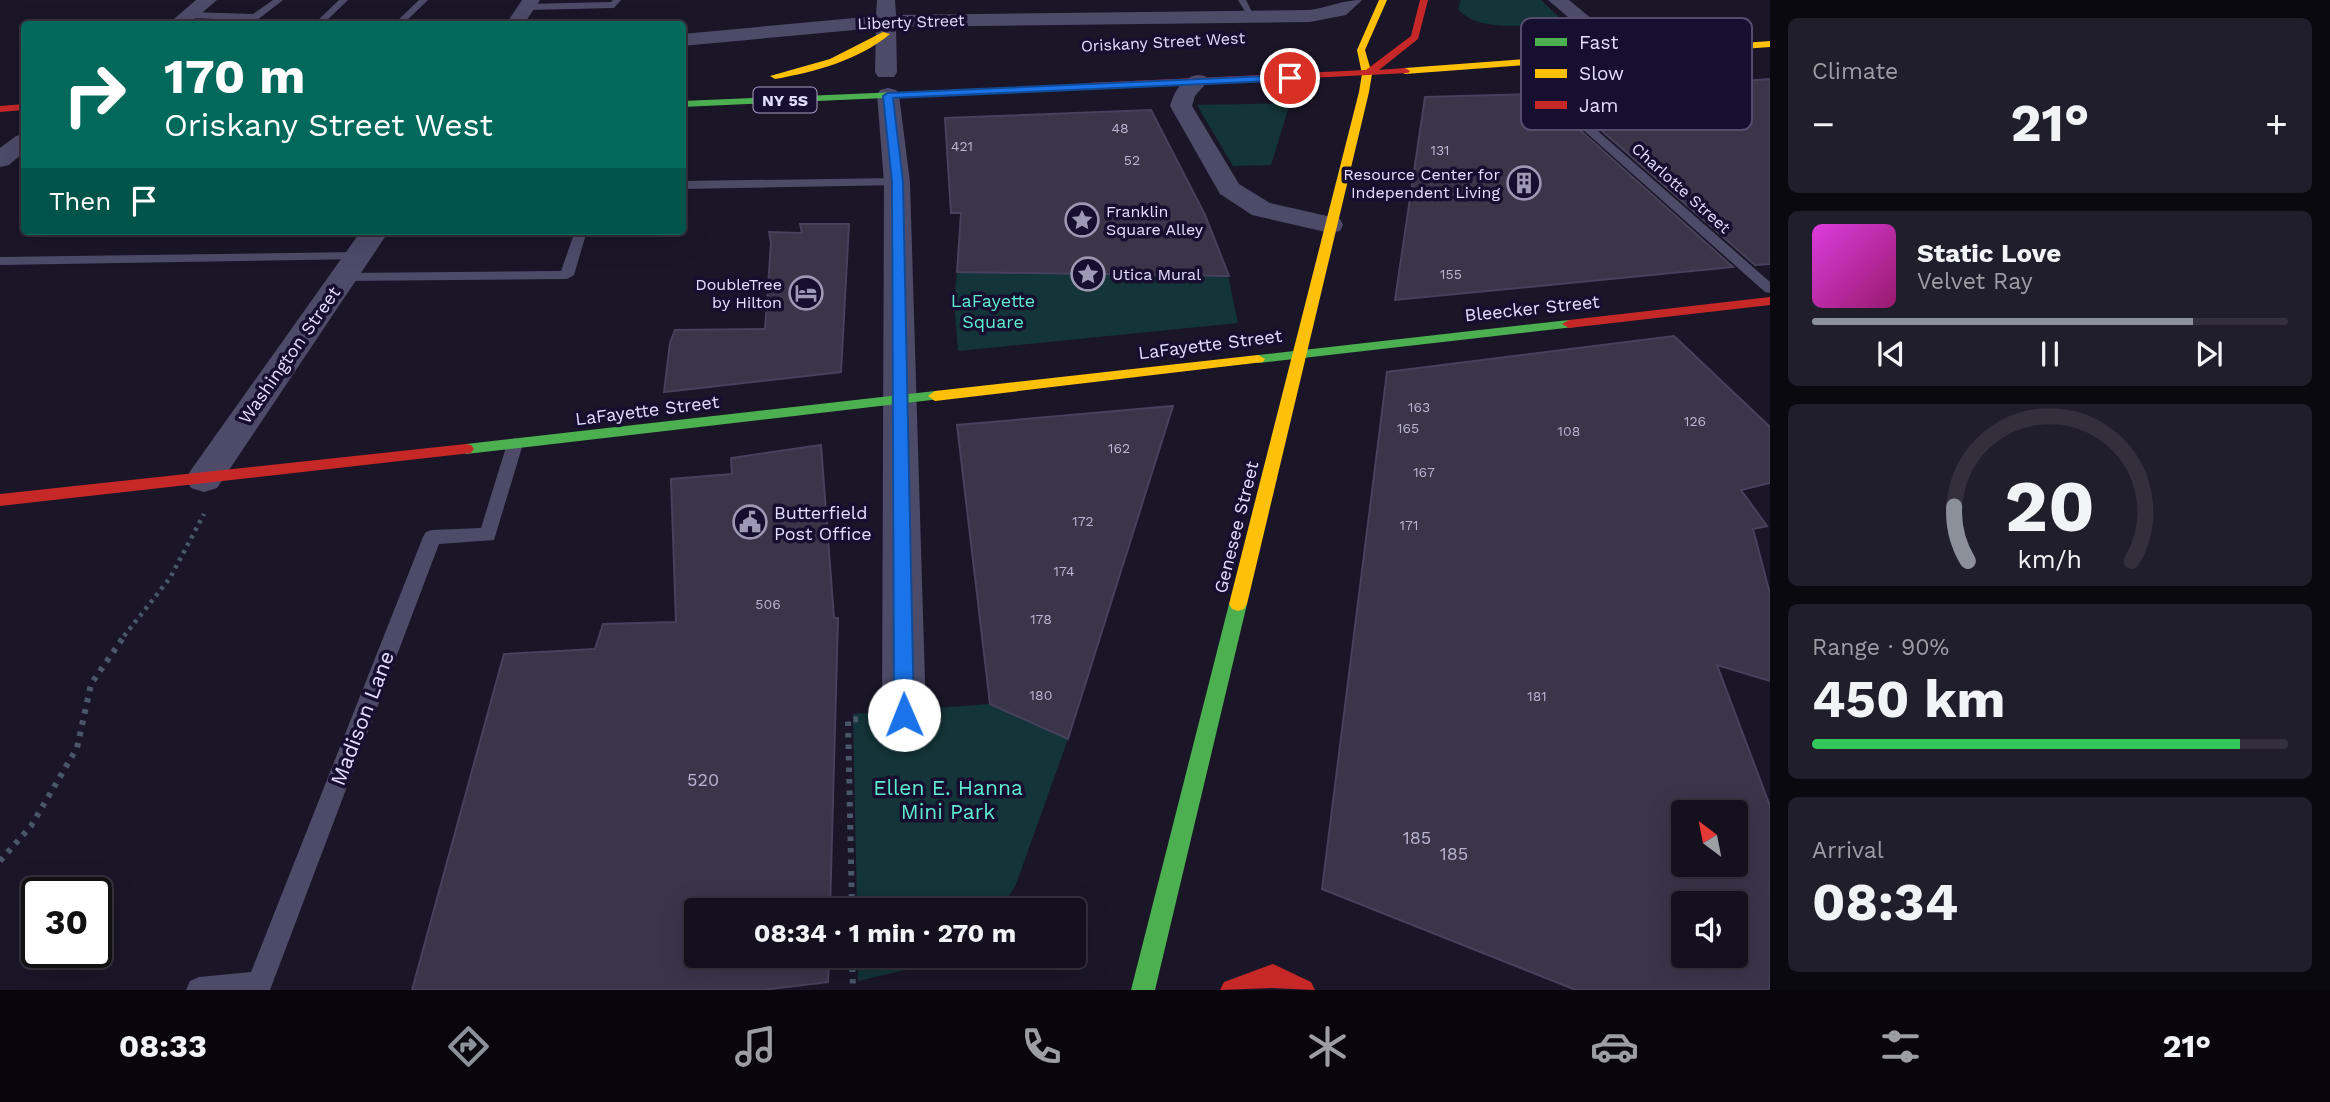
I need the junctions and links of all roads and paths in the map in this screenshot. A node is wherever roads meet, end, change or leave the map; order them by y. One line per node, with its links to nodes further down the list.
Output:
1 (208, 0): 16 (street)
2 (279, 0): 14 (lane)
3 (344, 0): 18 (lane)
4 (424, 0): 19 (lane)
5 (617, 0): 11 (lane)
6 (886, 0): 21 (street)
7 (1353, 0): 13 (street, Liberty Street)
8 (1383, 0): 27 (main road)
9 (1424, 0): 26 (main road)
10 (1557, 0): 15 (street)
11 (529, 3): 20 (street)
12 (1135, 8): 13 (street, Liberty Street); 21 (street, Liberty Street)
13 (1247, 8)
14 (255, 17): 16 (lane); 17 (lane)
15 (1584, 18)
16 (182, 20)
17 (250, 21)
18 (321, 21)
19 (401, 21)
20 (517, 21)
21 (886, 28): 22 (street, Liberty Street); 30 (main road, NY 5S); 32 (street)
22 (686, 40)
23 (1770, 44): 24 (main road, NY 5S)
24 (1752, 45)
25 (1428, 46): 26 (main road)
26 (1403, 48): 27 (main road); 31 (main road)
27 (1355, 51): 31 (main road, Genesee Street)
28 (1521, 63): 31 (main road, NY 5S)
29 (908, 71): 32 (main road, NY 5S)
30 (844, 74)
31 (1367, 74): 33 (main road, NY 5S); 43 (main road, Genesee Street)
32 (882, 80): 33 (main road, NY 5S); 34 (main road, NY 5S); 34 (main road); 41 (street)
33 (1197, 81): 43 (street)
34 (745, 101): 35 (main road, NY 5S)
35 (686, 104)
36 (21, 107): 37 (main road)
37 (0, 109)
38 (1590, 130): 47 (lane, Charlotte Street)
39 (20, 132): 40 (street)
40 (0, 160)
41 (897, 182): 42 (lane); 50 (street)
42 (686, 185)
43 (1330, 225): 49 (main road, Genesee Street)
44 (580, 235): 45 (lane)
45 (359, 255): 46 (lane); 52 (street, Washington Street)
46 (0, 261)
47 (1770, 289)
48 (1770, 301): 49 (main road, Bleecker Street)
49 (1298, 353): 50 (main road, LaFayette Street); 60 (main road, Genesee Street)
50 (899, 400): 51 (main road, LaFayette Street); 54 (street)
51 (515, 444): 52 (main road, LaFayette Street); 58 (lane, Madison Lane)
52 (207, 492): 53 (main road, LaFayette Street); 55 (path)
53 (0, 500)
54 (904, 715): 56 (path)
55 (0, 862)
56 (852, 898)
57 (852, 968): 59 (path)
58 (199, 990)
59 (853, 990)
60 (1143, 990)
61 (1232, 990): 62 (main road)
62 (1303, 990)

